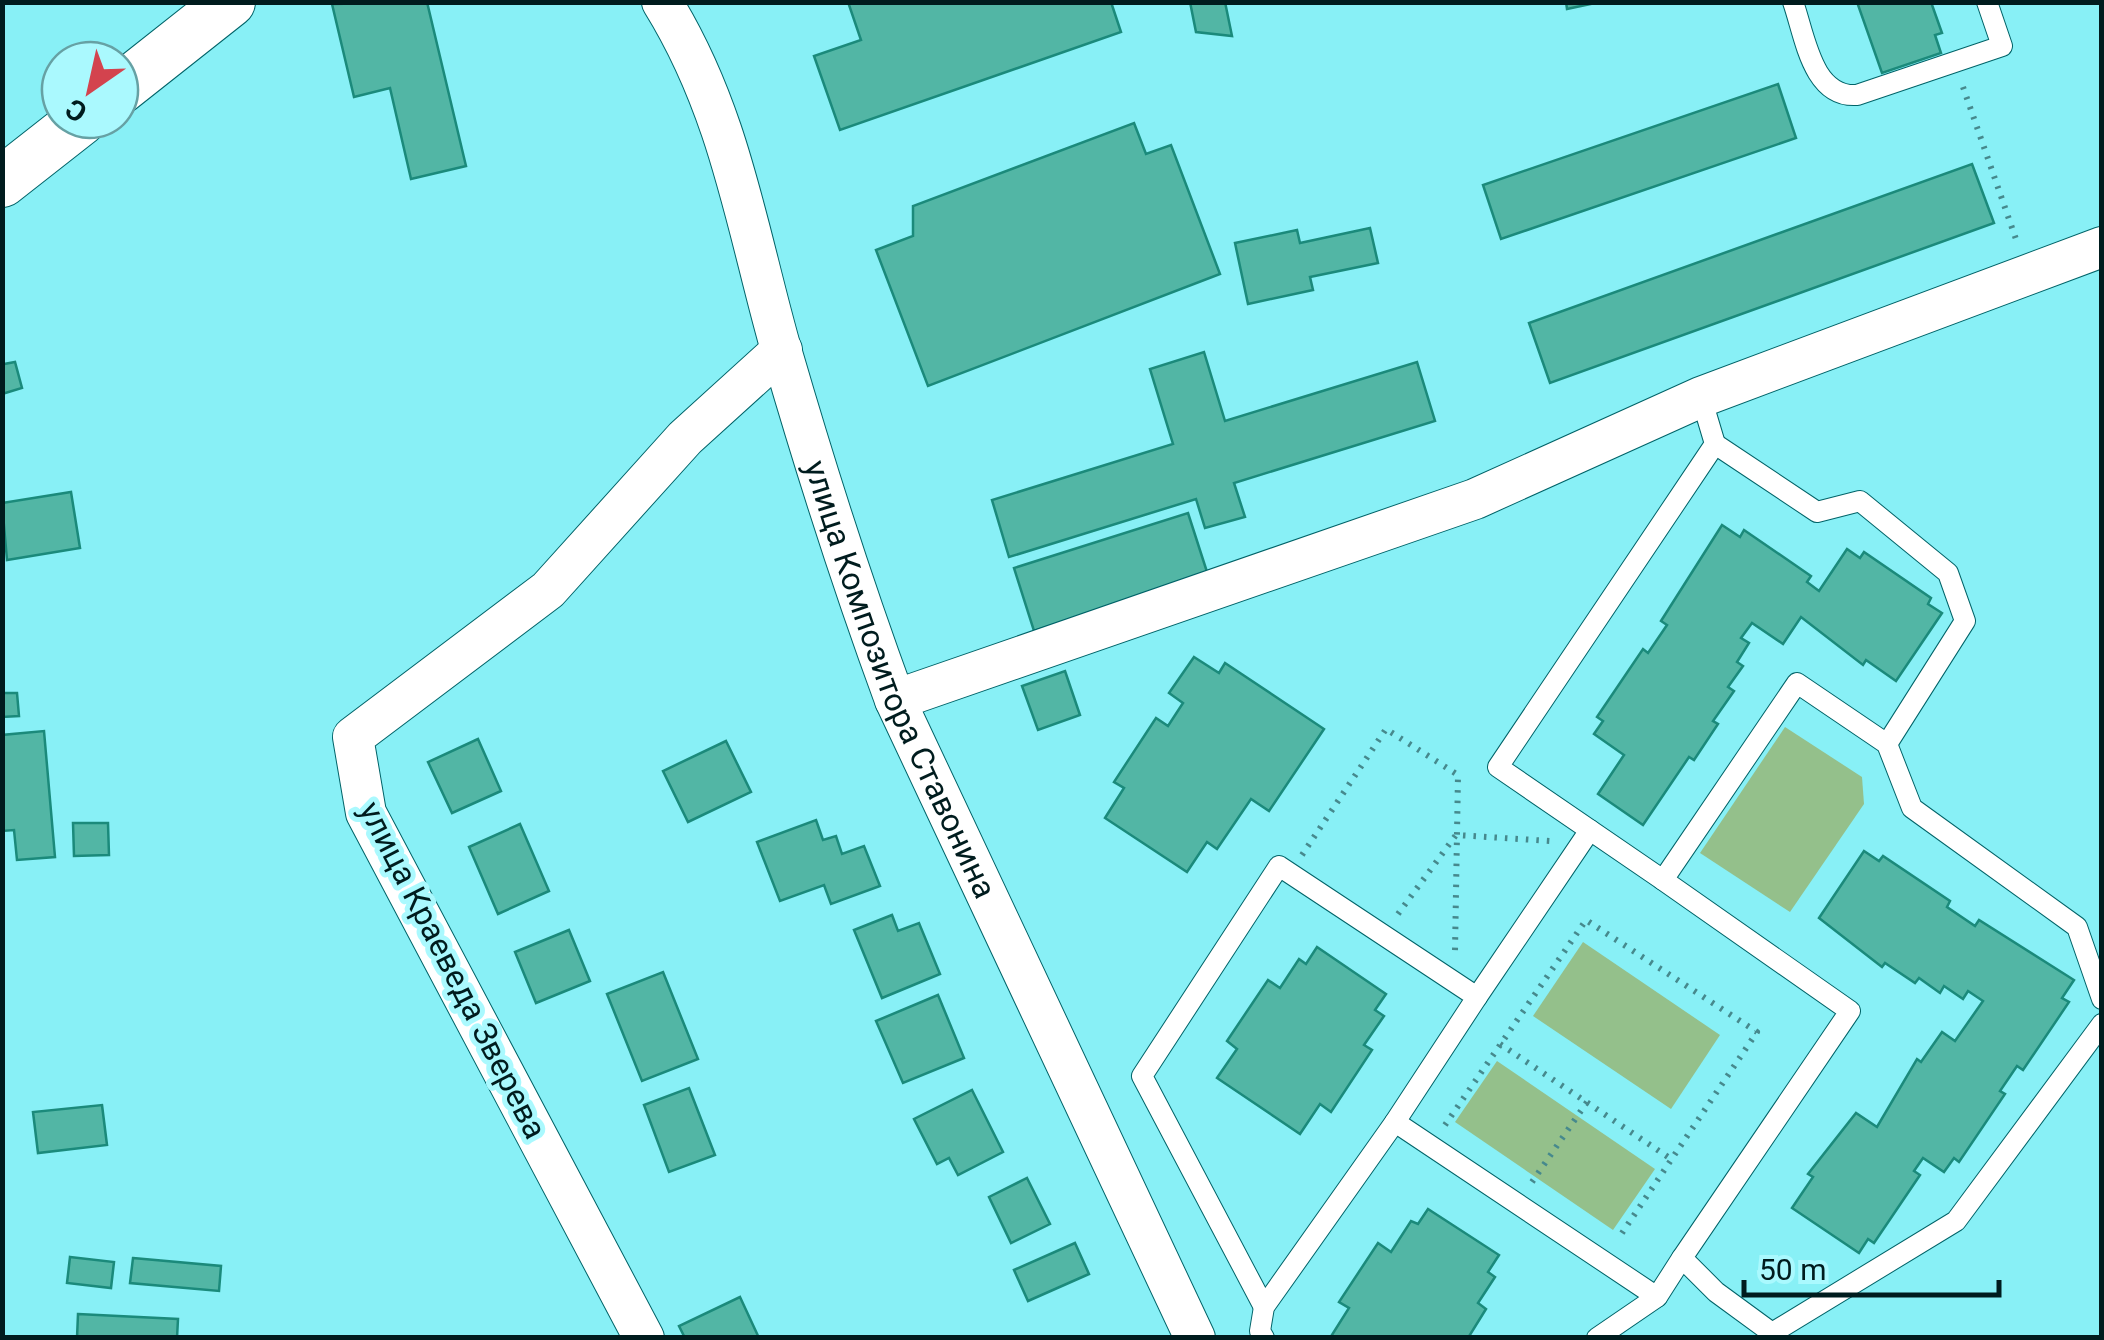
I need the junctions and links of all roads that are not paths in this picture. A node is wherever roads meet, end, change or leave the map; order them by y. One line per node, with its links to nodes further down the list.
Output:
1 (230, 2): 5 (street)
2 (662, 2): 9 (street, улица Композитора Ставонина)
3 (1793, 2): 4 (lane)
4 (1987, 2)
5 (140, 73)
6 (56, 140): 7 (street)
7 (2, 182)
8 (2102, 246): 10 (street)
9 (782, 350): 12 (street, улица Композитора Ставонина); 24 (street, улица Краеведа Зверева)
10 (1700, 397): 11 (lane); 12 (street)
11 (1715, 444): 13 (lane); 14 (lane)
12 (895, 700): 25 (street, улица Композитора Ставонина)
13 (1887, 744): 15 (lane); 17 (lane)
14 (1586, 836): 15 (lane); 16 (lane)
15 (1663, 880): 20 (lane)
16 (1477, 997): 19 (lane); 22 (lane)
17 (2102, 999)
18 (2102, 1024): 23 (lane)
19 (1395, 1122): 21 (lane); 22 (lane)
20 (1682, 1258): 21 (lane); 23 (lane)
21 (1657, 1297): 27 (lane)
22 (1264, 1307): 26 (lane)
23 (1773, 1335)
24 (644, 1338)
25 (1195, 1338)
26 (1264, 1338)
27 (1598, 1338)

